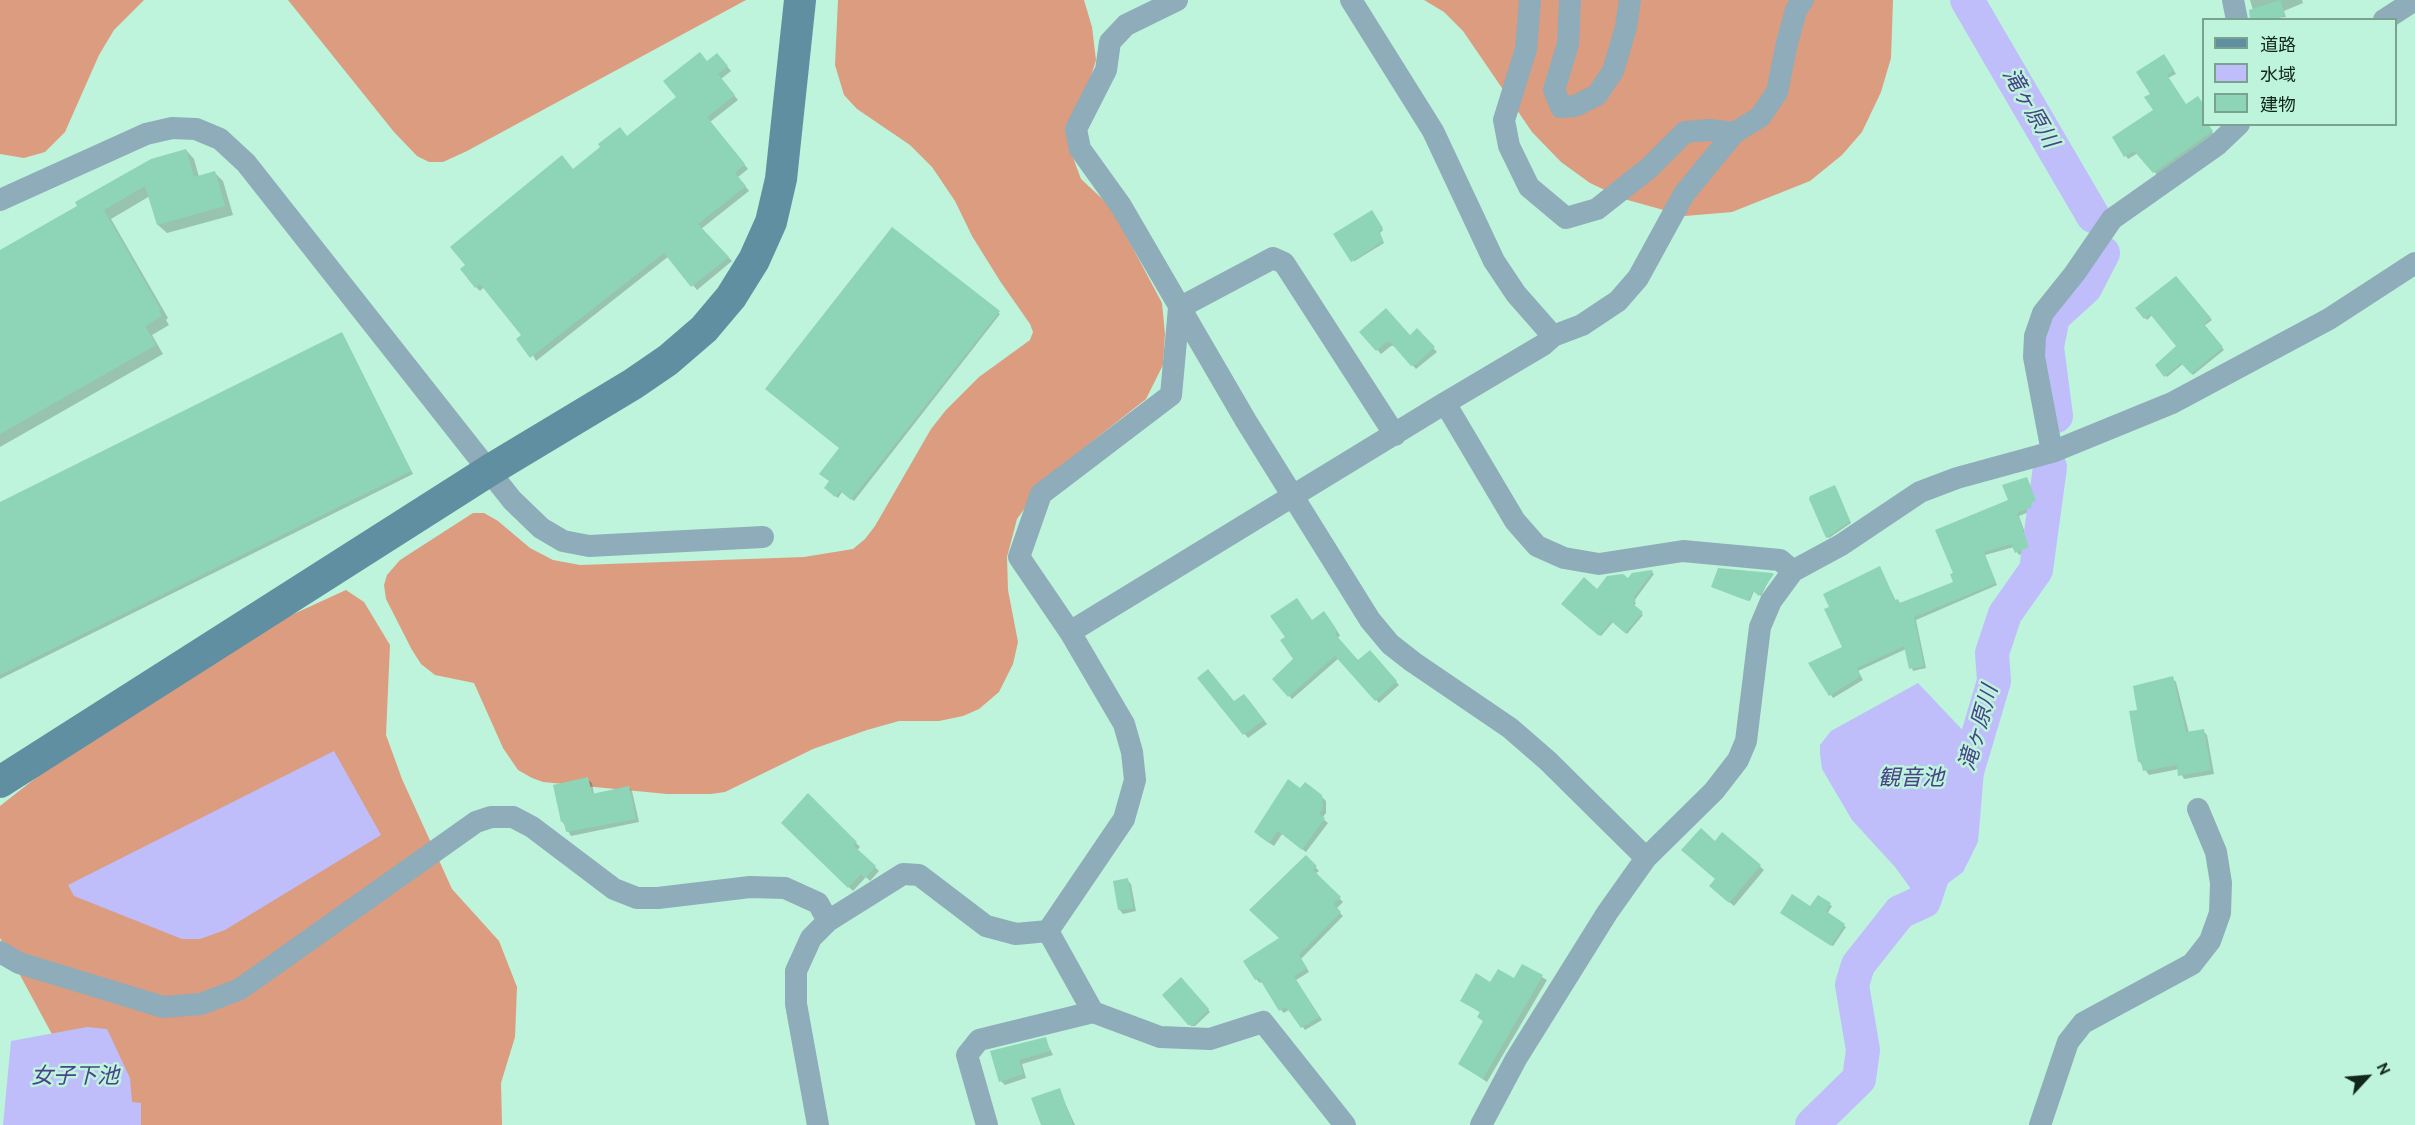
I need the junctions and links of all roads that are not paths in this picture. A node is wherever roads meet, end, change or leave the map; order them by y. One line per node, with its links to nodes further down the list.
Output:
1 (800, 0): 21 (street)
2 (1177, 0): 16 (street)
3 (1351, 0): 17 (street)
4 (1530, 0): 13 (street)
5 (1570, 0): 6 (street)
6 (1630, 0)
7 (1803, 0): 13 (street)
8 (2233, 0): 10 (street)
9 (2415, 0): 11 (street)
10 (2237, 18)
11 (2387, 18)
12 (2237, 126): 20 (street)
13 (1734, 133): 17 (street)
14 (0, 200): 21 (street)
15 (2415, 264): 20 (street)
16 (1179, 308): 19 (street); 22 (street); 25 (street)
17 (1553, 336): 18 (street)
18 (1445, 403): 19 (street); 24 (street)
19 (1395, 435): 22 (street)
20 (2052, 452): 24 (street)
21 (490, 470): 23 (street); 26 (street)
22 (1293, 497): 25 (street); 28 (street)
23 (763, 537)
24 (1793, 571): 28 (street)
25 (1070, 632): 30 (street)
26 (0, 782)
27 (2198, 809): 37 (street)
28 (1646, 858): 36 (street)
29 (828, 921): 30 (street); 31 (street); 33 (street)
30 (1048, 932): 32 (street)
31 (0, 952)
32 (1093, 1012): 34 (street); 35 (street)
33 (818, 1125)
34 (987, 1125)
35 (1345, 1125)
36 (1481, 1125)
37 (2040, 1125)

